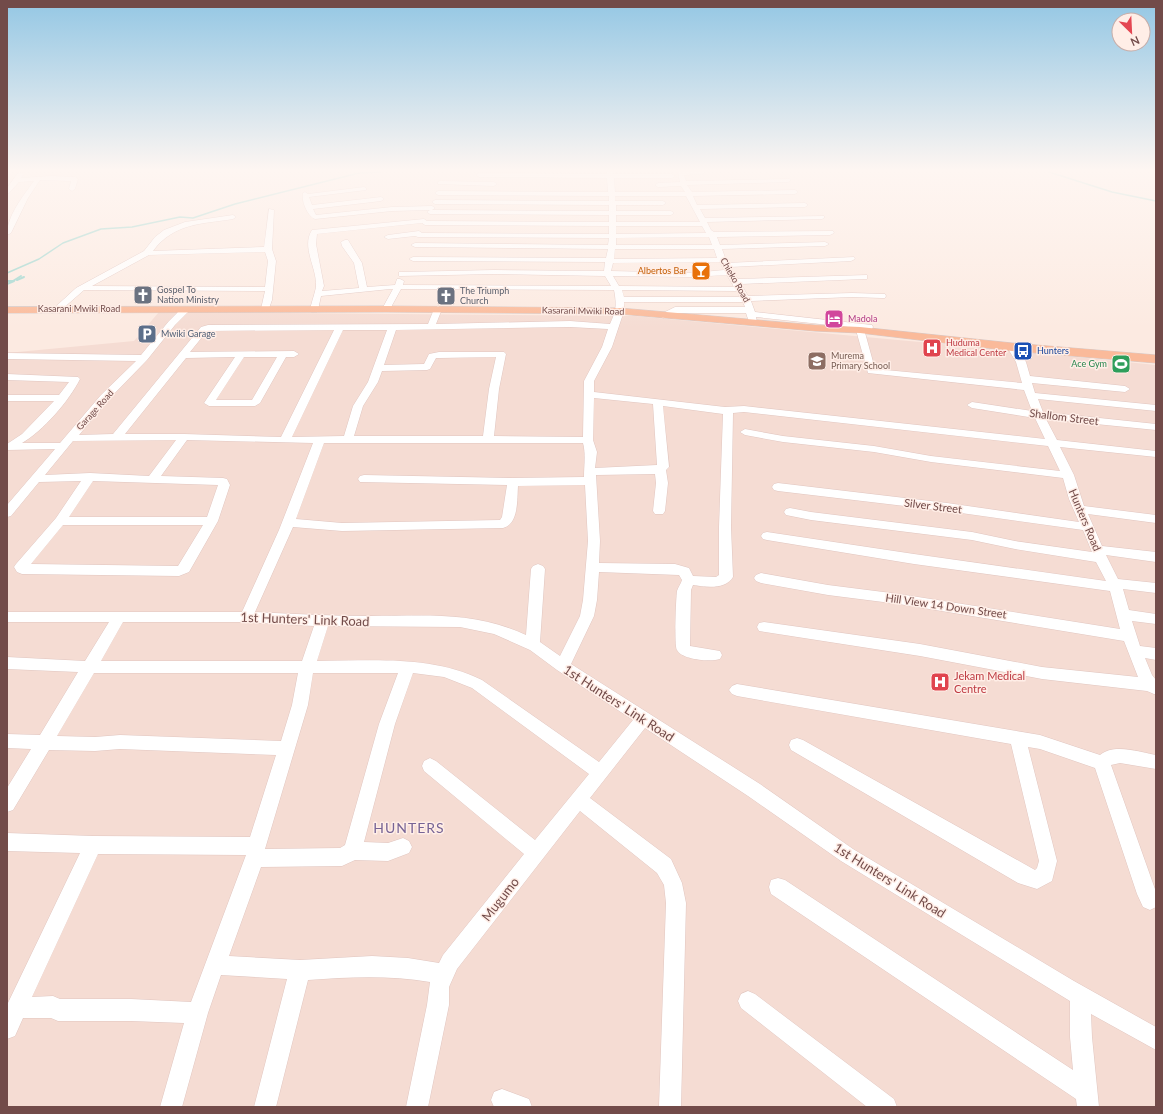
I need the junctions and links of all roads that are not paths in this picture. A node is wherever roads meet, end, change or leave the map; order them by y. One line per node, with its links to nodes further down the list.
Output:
1 (12, 224): 11 (street)
2 (192, 224): 22 (street)
3 (270, 224): 21 (street)
4 (311, 224): 9 (street)
5 (402, 224): 9 (street)
6 (423, 224): 12 (street)
7 (612, 224): 14 (street)
8 (705, 224): 13 (street, Chieko Road)
9 (315, 232): 37 (street)
10 (830, 232): 13 (street)
11 (7, 233)
12 (418, 234): 14 (street); 15 (street); 17 (street)
13 (712, 234): 14 (street); 20 (street, Chieko Road)
14 (611, 236): 19 (street)
15 (388, 237)
16 (345, 242): 36 (street)
17 (415, 244): 19 (street); 23 (street)
18 (825, 244): 20 (street)
19 (612, 247): 20 (street); 25 (street)
20 (717, 247): 26 (street, Chieko Road)
21 (268, 249): 22 (street); 35 (street)
22 (147, 253): 33 (street)
23 (413, 259): 25 (street); 28 (street)
24 (851, 259): 26 (street)
25 (611, 261): 26 (street); 29 (street)
26 (724, 262): 27 (street, Chieko Road)
27 (730, 272): 29 (street); 31 (street, Chieko Road)
28 (402, 274): 29 (street); 32 (street)
29 (608, 274): 34 (street)
30 (864, 277): 31 (street)
31 (737, 286): 34 (street); 39 (street, Chieko Road)
32 (398, 287): 34 (street); 36 (street); 43 (street)
33 (85, 288): 35 (street); 41 (street)
34 (616, 288): 40 (street)
35 (269, 289): 42 (street)
36 (363, 289): 37 (street)
37 (317, 294): 47 (street)
38 (882, 296): 39 (street)
39 (745, 299): 40 (street); 48 (street, Chieko Road)
40 (620, 305): 44 (main road, Kasarani Mwiki Road); 48 (main road, Kasarani Mwiki Road); 52 (street)
41 (57, 309): 45 (main road, Kasarani Mwiki Road); 46 (main road, Kasarani Mwiki Road)
42 (265, 309): 46 (main road, Kasarani Mwiki Road); 47 (main road, Kasarani Mwiki Road)
43 (386, 309): 44 (main road, Kasarani Mwiki Road); 47 (main road, Kasarani Mwiki Road)
44 (438, 309): 49 (street)
45 (7, 310)
46 (185, 310): 60 (street, Garage Road)
47 (314, 310)
48 (752, 316): 53 (main road, Kasarani Mwiki Road)
49 (431, 326): 51 (street); 52 (street)
50 (340, 327): 51 (street); 57 (street); 79 (street)
51 (392, 327): 62 (street)
52 (613, 327): 66 (street)
53 (865, 331): 54 (main road, Kasarani Mwiki Road); 64 (street)
54 (1012, 347): 61 (main road, Kasarani Mwiki Road); 64 (street, Hunters Road)
55 (283, 354): 56 (street); 58 (street); 58 (street)
56 (294, 354)
57 (184, 355): 58 (street); 77 (street)
58 (241, 355)
59 (7, 356): 60 (street)
60 (144, 358): 83 (street, Garage Road)
61 (1156, 359)
62 (378, 368): 78 (street); 81 (street)
63 (7, 378): 68 (street)
64 (1028, 387): 65 (street); 71 (street); 73 (street, Hunters Road)
65 (1125, 389)
66 (588, 394): 69 (street); 82 (street)
67 (7, 398): 68 (street)
68 (61, 398): 85 (street)
69 (658, 402): 72 (street); 87 (street)
70 (972, 405): 73 (street, Shallom Street)
71 (1156, 408)
72 (726, 410): 84 (street); 111 (street)
73 (1038, 415): 74 (street, Shallom Street); 84 (street, Hunters Road)
74 (1156, 427)
75 (745, 432): 88 (street)
76 (184, 437): 77 (street); 79 (street); 93 (street)
77 (116, 438): 83 (street)
78 (348, 439): 80 (street); 81 (street)
79 (285, 440): 80 (street)
80 (320, 440): 103 (street)
81 (488, 440): 82 (street)
82 (588, 440): 89 (street)
83 (67, 442): 85 (street); 91 (street, Garage Road)
84 (1053, 443): 86 (street); 88 (street, Hunters Road)
85 (9, 447)
86 (1156, 454)
87 (660, 469): 89 (street); 97 (street)
88 (1068, 475): 96 (street, Hunters Road)
89 (590, 476): 94 (street); 108 (street)
90 (90, 478): 91 (street); 93 (street); 101 (street)
91 (35, 479): 98 (street, Garage Road)
92 (364, 479): 94 (street)
93 (152, 480): 102 (street)
94 (513, 482): 103 (street)
95 (778, 487): 104 (street, Silver Street)
96 (1079, 509): 100 (street); 104 (street, Hunters Road)
97 (659, 510)
98 (7, 512)
99 (790, 512): 106 (street)
100 (1156, 518)
101 (60, 521): 102 (street); 102 (street)
102 (212, 521)
103 (288, 523): 117 (street)
104 (1088, 527): 106 (street, Hunters Road)
105 (767, 536): 112 (street)
106 (1100, 554): 107 (street); 112 (street, Hunters Road)
107 (1156, 557)
108 (592, 567): 111 (street); 127 (street)
109 (538, 569): 122 (street)
110 (761, 578): 121 (street, Hill View 14 Down Street)
111 (689, 580): 125 (street)
112 (1115, 585): 113 (street); 114 (street, Hunters Road)
113 (1156, 588)
114 (1124, 615): 118 (street); 121 (street, Hunters Road)
115 (120, 616): 116 (street, 1st Hunters' Link Road); 117 (street, 1st Hunters' Link Road); 128 (street)
116 (7, 617)
117 (246, 617): 119 (street, 1st Hunters' Link Road)
118 (1156, 619)
119 (323, 621): 122 (street, 1st Hunters' Link Road); 129 (street)
120 (764, 627): 131 (street)
121 (1130, 636): 123 (street, Hunters Road)
122 (532, 644): 127 (street, 1st Hunters' Link Road)
123 (1134, 651): 124 (street); 131 (street, Hunters Road)
124 (1156, 654)
125 (715, 655)
126 (7, 663): 128 (street)
127 (562, 666): 133 (street, 1st Hunters' Link Road)
128 (89, 667): 129 (street); 136 (street)
129 (307, 667): 130 (street); 138 (street)
130 (408, 667): 142 (street); 148 (street)
131 (1155, 689)
132 (737, 690): 134 (street)
133 (643, 719): 142 (street, Mugumo); 156 (street, 1st Hunters' Link Road)
134 (1018, 738): 137 (street); 140 (street)
135 (7, 741): 136 (street)
136 (42, 743): 138 (street); 144 (street)
137 (797, 745)
138 (285, 748): 149 (street)
139 (1156, 762): 140 (street)
140 (1102, 763): 152 (street)
141 (430, 766): 150 (street)
142 (600, 773): 143 (street, Mugumo)
143 (579, 800): 150 (street, Mugumo); 166 (street)
144 (7, 804)
145 (7, 842): 146 (street)
146 (94, 845): 149 (street); 158 (street)
147 (403, 847): 148 (street)
148 (353, 850): 149 (street)
149 (255, 852): 153 (street)
150 (536, 853): 155 (street, Mugumo)
151 (778, 887): 162 (street)
152 (1150, 900)
153 (216, 965): 154 (street); 159 (street)
154 (300, 970): 155 (street); 164 (street)
155 (444, 974): 165 (street, Mugumo)
156 (1080, 996): 161 (street, 1st Hunters' Link Road); 162 (street)
157 (748, 1002): 167 (street)
158 (17, 1008): 159 (street); 160 (street)
159 (198, 1013): 163 (street)
160 (7, 1028)
161 (1156, 1039)
162 (1087, 1099)
163 (171, 1107)
164 (265, 1107)
165 (417, 1107)
166 (670, 1107)
167 (886, 1107)

